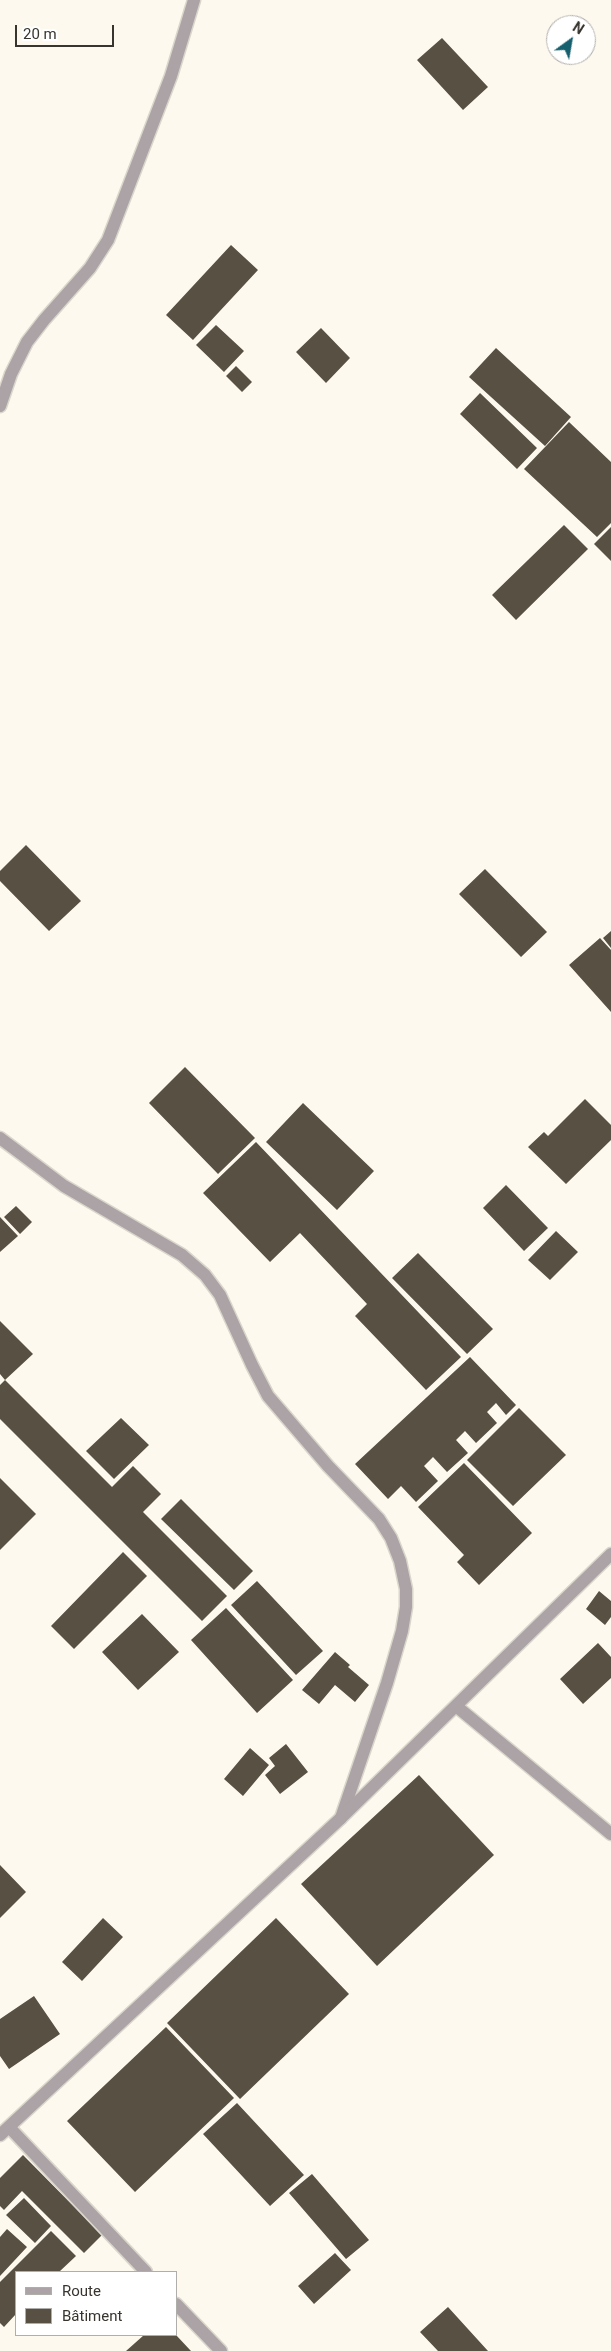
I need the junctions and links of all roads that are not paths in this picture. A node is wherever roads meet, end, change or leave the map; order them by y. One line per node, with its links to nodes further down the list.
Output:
1 (194, 0): 2 (street)
2 (0, 406)
3 (0, 1138): 6 (street)
4 (611, 1554): 5 (street)
5 (456, 1706): 6 (street); 7 (street)
6 (341, 1818): 8 (street)
7 (611, 1834)
8 (5, 2131): 9 (street)
9 (145, 2271)
10 (178, 2306): 11 (street)
11 (220, 2351)

